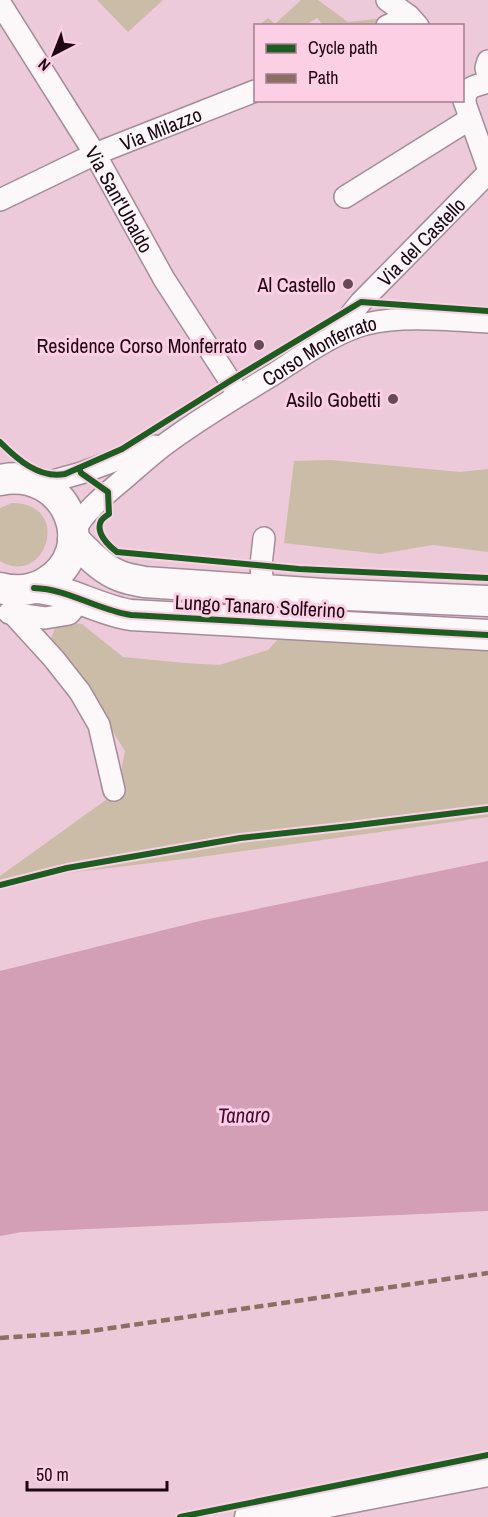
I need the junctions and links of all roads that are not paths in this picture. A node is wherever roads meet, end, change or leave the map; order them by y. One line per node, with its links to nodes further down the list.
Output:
1 (387, 0): 3 (street)
2 (0, 3): 9 (street, Via Sant'Ubaldo)
3 (413, 21): 4 (street)
4 (397, 24)
5 (487, 69): 6 (street); 8 (street)
6 (464, 78)
7 (254, 91): 9 (street, Via Milazzo)
8 (466, 105): 10 (street); 12 (street)
9 (95, 154): 13 (street, Via Milazzo); 16 (street, Via Sant'Ubaldo)
10 (488, 168)
11 (488, 172): 15 (street, Via del Castello)
12 (345, 197)
13 (0, 200)
14 (488, 322): 15 (street, Corso Monferrato)
15 (330, 339): 16 (street, Corso Monferrato)
16 (240, 395): 17 (street, Corso Monferrato)
17 (170, 440): 19 (street, Corso Monferrato); 20 (street, Corso Monferrato)
18 (3, 477): 19 (main road)
19 (42, 484): 20 (main road)
20 (73, 536): 22 (main road); 23 (main road, Lungo Tanaro Solferino)
21 (264, 538): 23 (street)
22 (34, 588): 24 (main road, Lungo Tanaro Solferino); 26 (main road, Lungo Tanaro Solferino)
23 (262, 590): 25 (main road, Lungo Tanaro Solferino)
24 (81, 600): 26 (street); 27 (main road, Lungo Tanaro Solferino)
25 (488, 601)
26 (4, 605): 28 (street)
27 (488, 635)
28 (114, 790)
29 (488, 1471): 30 (main road)
30 (250, 1517)

